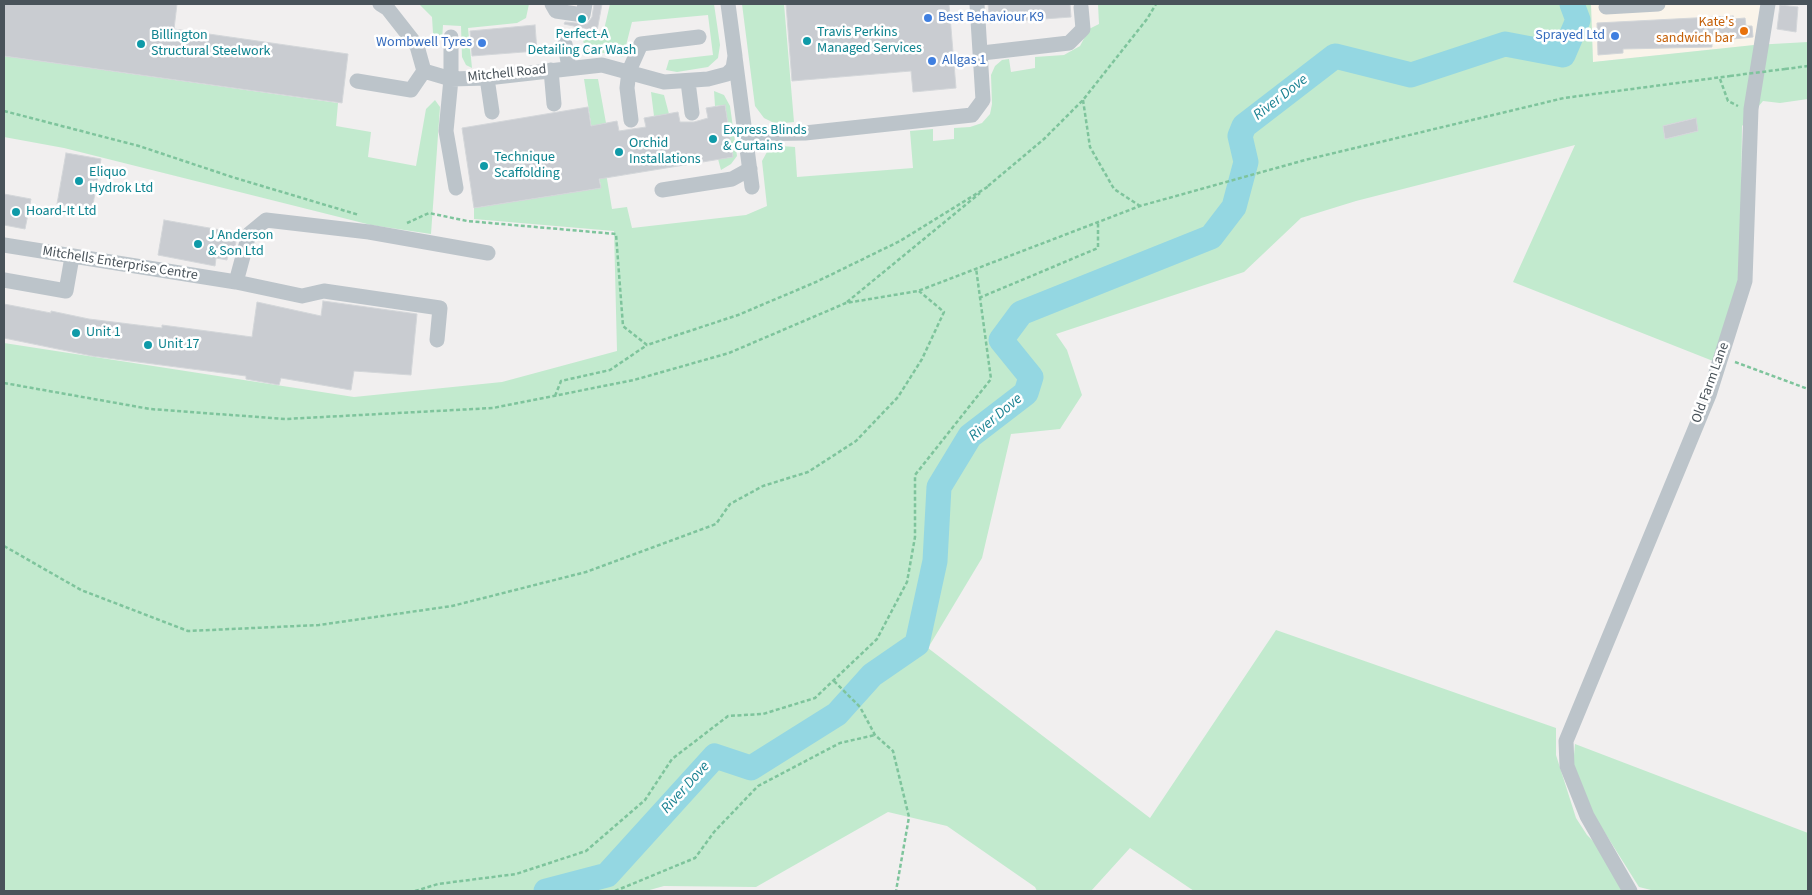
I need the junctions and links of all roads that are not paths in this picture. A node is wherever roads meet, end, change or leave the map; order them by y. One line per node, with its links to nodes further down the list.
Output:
1 (380, 4): 17 (street)
2 (552, 4): 3 (street)
3 (585, 4)
4 (728, 4): 14 (street)
5 (977, 4): 13 (street)
6 (1658, 4): 9 (street)
7 (1768, 4): 38 (street, Old Farm Lane)
8 (1081, 7): 13 (street)
9 (1606, 7)
10 (699, 37): 18 (street)
11 (450, 38): 20 (street)
12 (565, 44): 15 (street)
13 (982, 53): 27 (street)
14 (735, 56): 22 (street, Mitchell Road); 27 (street)
15 (569, 68): 16 (street, Mitchell Road); 18 (street, Mitchell Road)
16 (551, 70): 19 (street, Mitchell Road); 23 (street)
17 (424, 71): 20 (street, Mitchell Road); 21 (street)
18 (629, 71): 22 (street, Mitchell Road); 26 (street)
19 (487, 78): 20 (street, Mitchell Road); 24 (street)
20 (451, 79): 30 (street)
21 (357, 82)
22 (688, 82): 25 (street)
23 (554, 104)
24 (492, 112)
25 (692, 113)
26 (630, 120)
27 (745, 134): 28 (street)
28 (750, 169): 29 (street); 31 (street)
29 (752, 187)
30 (456, 188)
31 (662, 190)
32 (4, 245): 34 (street, Mitchells Enterprise Centre)
33 (488, 252): 36 (street)
34 (72, 257): 35 (street); 36 (street, Mitchells Enterprise Centre)
35 (4, 280)
36 (236, 282): 37 (street, Mitchells Enterprise Centre)
37 (437, 340)
38 (1630, 891)

